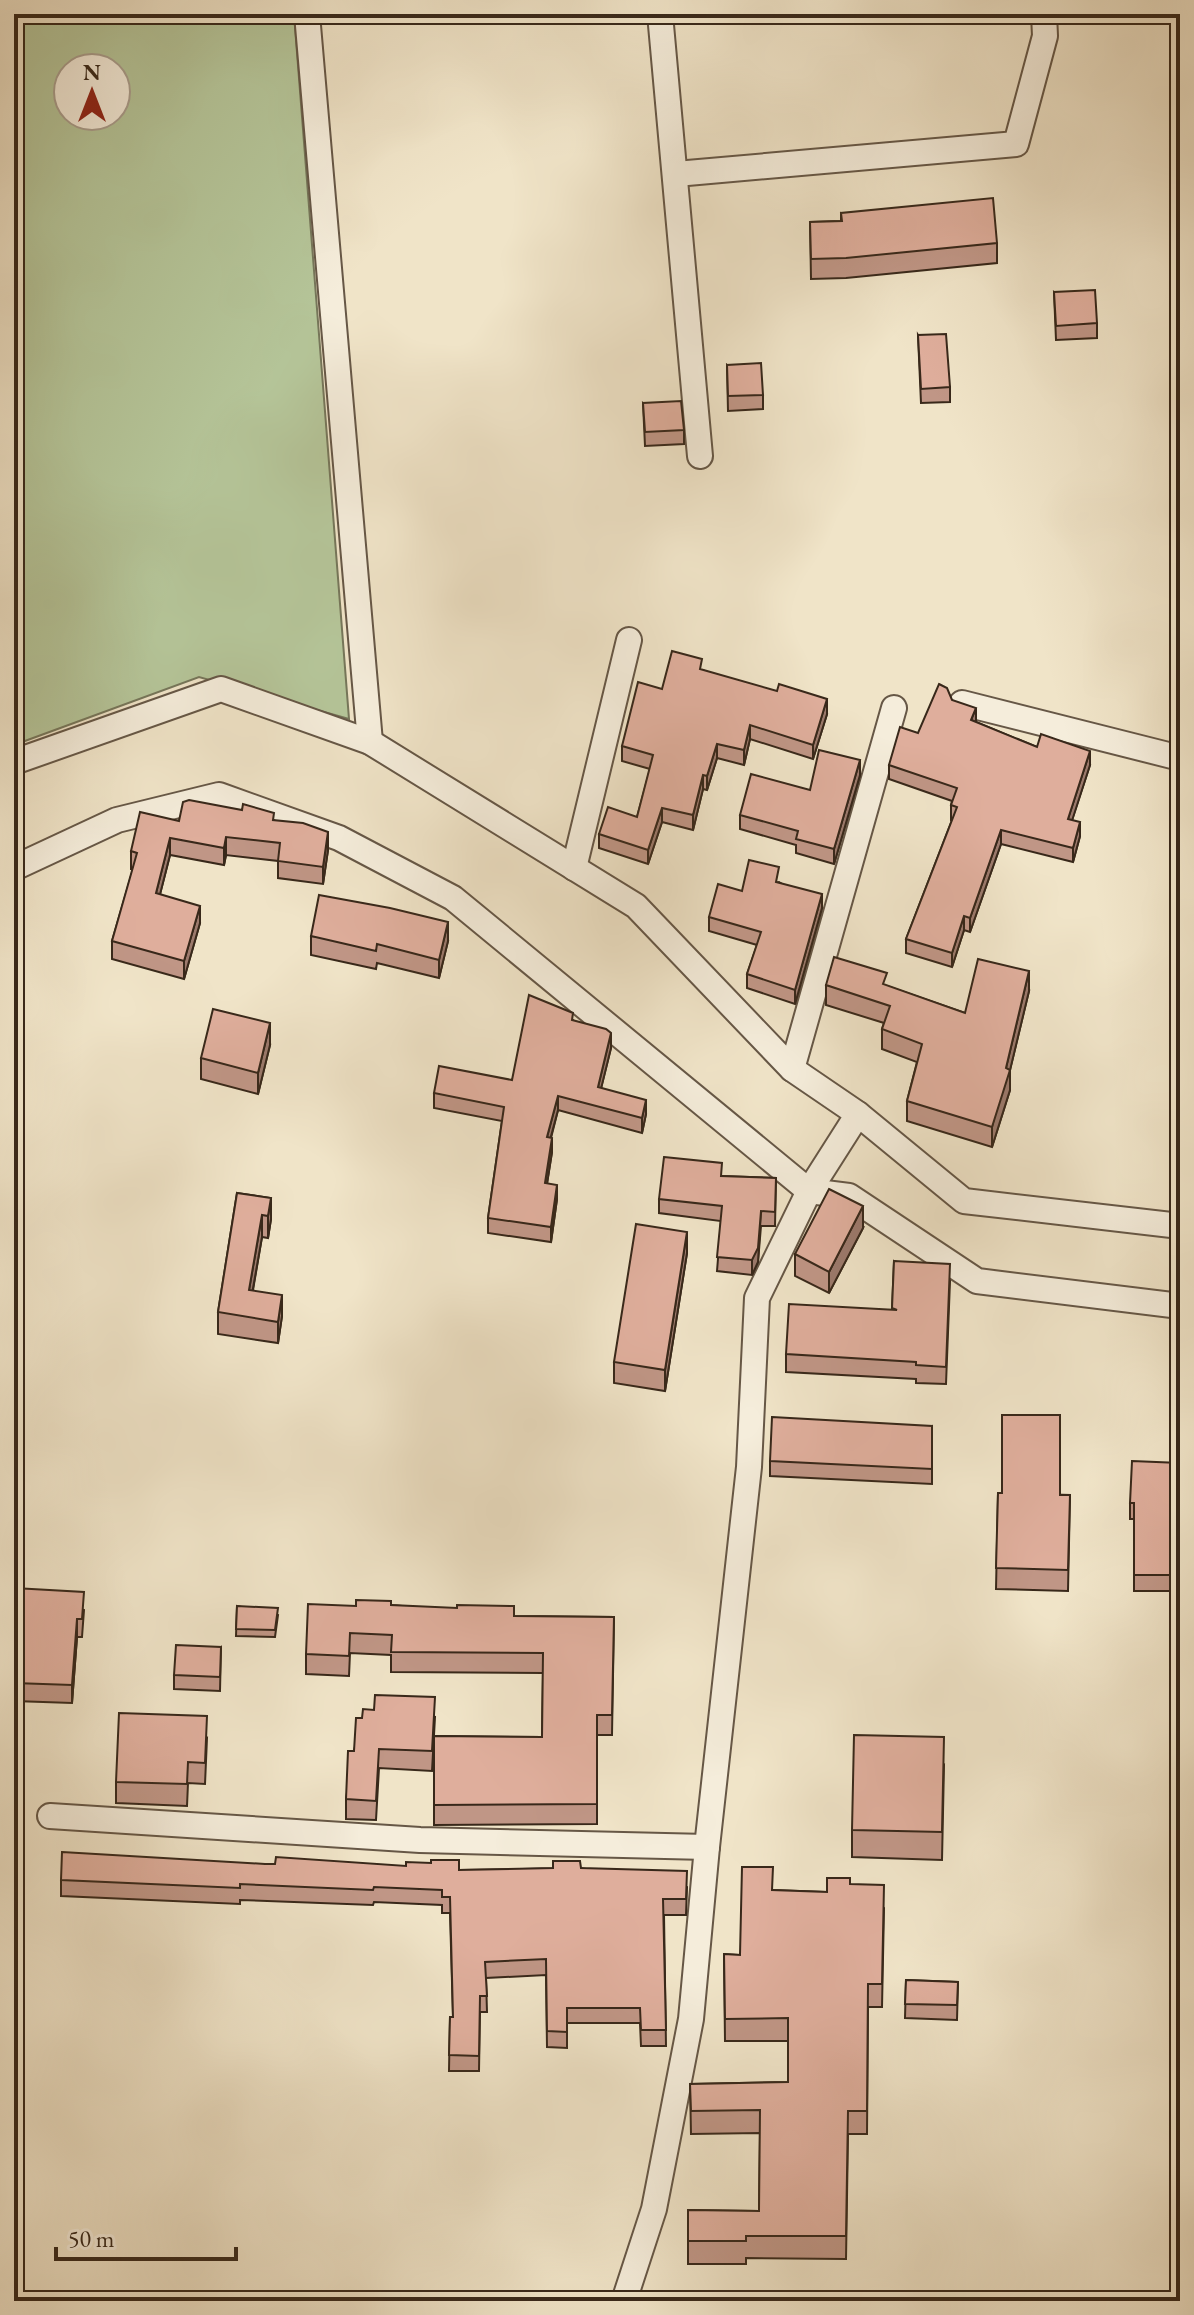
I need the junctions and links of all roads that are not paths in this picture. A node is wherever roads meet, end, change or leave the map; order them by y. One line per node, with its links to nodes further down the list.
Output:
1 (307, 14): 9 (street)
2 (660, 14): 4 (street)
3 (1044, 14): 4 (street)
4 (676, 174): 5 (street)
5 (700, 456)
6 (629, 640): 13 (street)
7 (962, 703): 10 (street)
8 (894, 708): 14 (street)
9 (370, 742): 11 (street); 13 (street)
10 (1180, 758)
11 (14, 762)
12 (14, 868): 16 (street)
13 (574, 868): 14 (street)
14 (792, 1069): 15 (street)
15 (858, 1114): 16 (street); 17 (street)
16 (809, 1191): 18 (street); 20 (street)
17 (1180, 1226)
18 (1180, 1306)
19 (50, 1816): 20 (street)
20 (707, 1847): 21 (street)
21 (624, 2301)

